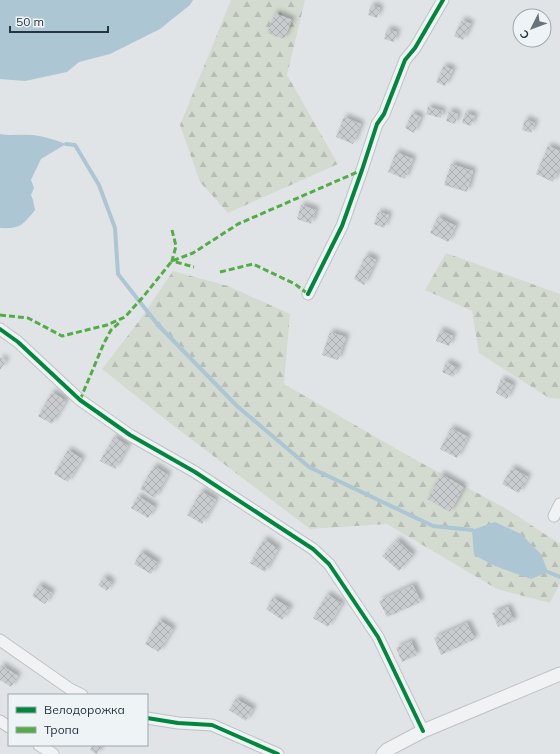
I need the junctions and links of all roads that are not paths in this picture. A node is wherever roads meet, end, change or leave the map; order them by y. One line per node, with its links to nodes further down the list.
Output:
1 (443, 0): 2 (street)
2 (308, 294)
3 (0, 329): 10 (street)
4 (560, 504): 5 (street)
5 (554, 516)
6 (0, 640): 8 (street)
7 (560, 674): 10 (street)
8 (80, 694)
9 (148, 718): 13 (street)
10 (423, 731): 14 (street)
11 (41, 746): 12 (street)
12 (53, 754)
13 (278, 754)
14 (383, 754)

